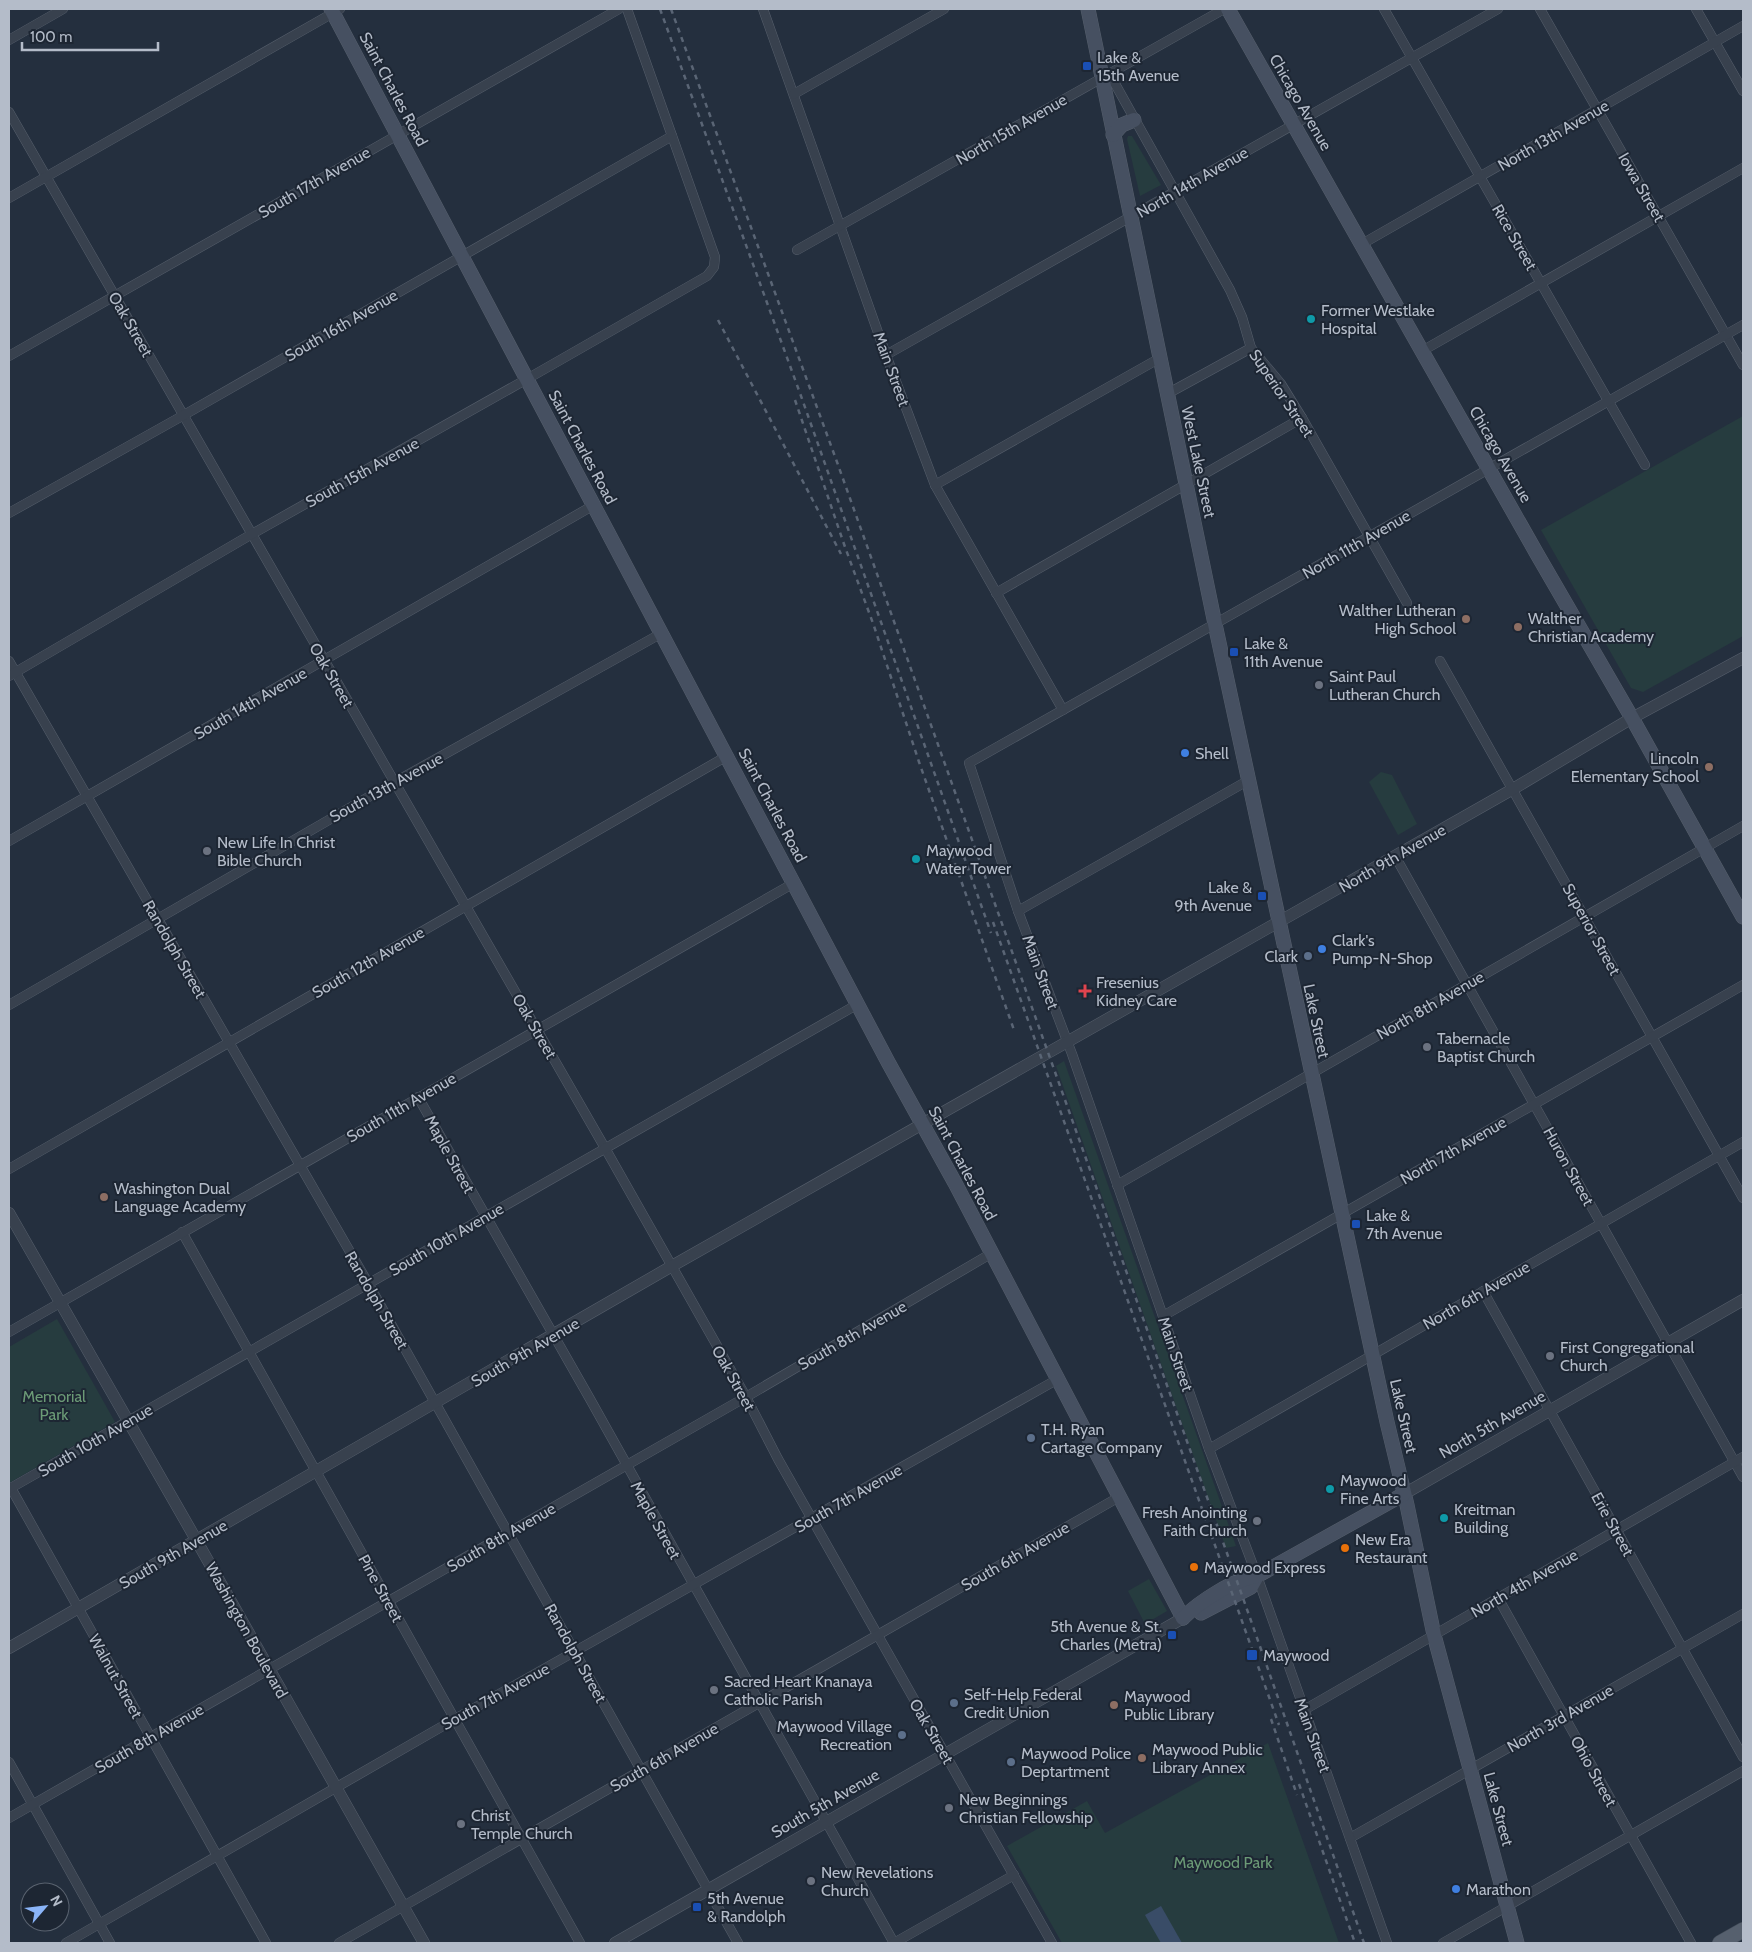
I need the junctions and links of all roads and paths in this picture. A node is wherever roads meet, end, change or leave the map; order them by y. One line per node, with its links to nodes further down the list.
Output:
1 (63, 9): 15 (street)
2 (619, 9): 25 (street, South 17th Avenue)
3 (627, 9): 27 (street)
4 (763, 9): 20 (street, Main Street)
5 (944, 9): 20 (street)
6 (1088, 9): 18 (main road, West Lake Street)
7 (1224, 9): 18 (street, North 15th Avenue)
8 (1228, 9): 24 (main road, Chicago Avenue)
9 (1384, 9): 17 (street, Rice Street)
10 (1498, 9): 17 (street, North 14th Avenue)
11 (1540, 9): 21 (street, Iowa Street)
12 (1696, 9): 16 (street)
13 (335, 10): 25 (main road, Saint Charles Road); 29 (street)
14 (1743, 26): 16 (street, North 13th Avenue)
15 (9, 40)
16 (1715, 42): 19 (street); 21 (street, North 13th Avenue)
17 (1412, 57): 24 (street, North 14th Avenue); 30 (street, Rice Street)
18 (1106, 75): 23 (street, Superior Street); 26 (main road, West Lake Street); 35 (street, North 15th Avenue)
19 (1743, 91)
20 (794, 94): 35 (street, Main Street)
21 (1598, 110): 30 (street, North 13th Avenue); 33 (street, Iowa Street)
22 (9, 112): 29 (street, Oak Street)
23 (1134, 120): 26 (main road); 31 (street, Superior Street)
24 (1294, 124): 31 (street, North 14th Avenue); 36 (main road, Chicago Avenue)
25 (398, 134): 38 (main road, Saint Charles Road); 40 (street, South 17th Avenue)
26 (1113, 135): 34 (main road, West Lake Street)
27 (672, 136): 38 (street, South 16th Avenue); 49 (street, South 15th Avenue)
28 (1743, 168): 33 (street)
29 (46, 177): 32 (street); 40 (street, Oak Street)
30 (1480, 177): 36 (street, North 13th Avenue); 39 (street, Rice Street)
31 (1175, 192): 34 (street, North 14th Avenue); 43 (street, Superior Street)
32 (9, 198)
33 (1659, 217): 39 (street); 42 (street, Iowa Street)
34 (1130, 218): 45 (street, North 14th Avenue); 47 (main road, West Lake Street)
35 (840, 226): 37 (street, North 15th Avenue); 45 (street, Main Street)
36 (1362, 244): 44 (main road, Chicago Avenue)
37 (797, 250)
38 (462, 255): 49 (main road, Saint Charles Road); 52 (street, South 16th Avenue)
39 (1541, 282): 44 (street); 51 (street, Rice Street)
40 (114, 296): 46 (street, South 17th Avenue); 52 (street, Oak Street)
41 (1743, 325): 42 (street, North 11th Avenue)
42 (1726, 335): 48 (street, Iowa Street); 51 (street, North 11th Avenue)
43 (1251, 348): 50 (street); 53 (street, Superior Street)
44 (1422, 351): 55 (main road, Chicago Avenue)
45 (886, 355): 56 (street, Main Street)
46 (9, 356)
47 (1160, 358): 50 (main road, West Lake Street); 56 (street)
48 (1743, 366)
49 (527, 379): 58 (main road, Saint Charles Road); 60 (street, South 15th Avenue)
50 (1166, 394): 57 (main road, West Lake Street)
51 (1608, 401): 54 (street, Rice Street); 55 (street, North 11th Avenue)
52 (184, 416): 59 (street, South 16th Avenue); 60 (street, Oak Street)
53 (1302, 418): 57 (street); 61 (street, Superior Street)
54 (1645, 465)
55 (1489, 469): 61 (street, North 11th Avenue); 72 (main road, Chicago Avenue)
56 (935, 485): 62 (street, Main Street)
57 (1186, 485): 62 (street); 64 (main road, West Lake Street)
58 (594, 505): 65 (main road, Saint Charles Road); 67 (street, South 14th Avenue)
59 (9, 513)
60 (252, 534): 67 (street, Oak Street); 70 (street, South 15th Avenue)
61 (1370, 536): 63 (street, Superior Street); 64 (street, North 11th Avenue)
62 (996, 593): 71 (street, Main Street)
63 (1407, 603)
64 (1215, 624): 71 (street, North 11th Avenue); 75 (main road, West Lake Street)
65 (662, 633): 73 (main road, Saint Charles Road); 76 (street, South 13th Avenue)
66 (1743, 658): 72 (street, North 9th Avenue)
67 (324, 660): 76 (street, Oak Street); 78 (street, South 14th Avenue)
68 (9, 661): 70 (street, Randolph Street)
69 (1440, 661): 77 (street, Superior Street)
70 (12, 674): 78 (street, Randolph Street)
71 (1063, 710): 74 (street, North 11th Avenue)
72 (1632, 718): 77 (street, North 9th Avenue); 81 (main road, Chicago Avenue)
73 (727, 756): 83 (main road, Saint Charles Road); 84 (street, South 12th Avenue)
74 (969, 763): 85 (street, Main Street)
75 (1249, 780): 85 (street); 89 (main road, West Lake Street)
76 (395, 782): 84 (street, Oak Street); 88 (street, South 13th Avenue)
77 (1514, 789): 82 (street, North 9th Avenue); 86 (street, Superior Street)
78 (87, 797): 80 (street, South 14th Avenue); 88 (street, Randolph Street)
79 (1743, 826): 81 (street, North 8th Avenue)
80 (9, 841)
81 (1705, 848): 86 (street, North 8th Avenue); 87 (main road, Chicago Avenue)
82 (1395, 856): 89 (street, North 9th Avenue); 90 (street, Huron Street)
83 (794, 883): 92 (main road, Saint Charles Road); 94 (street, South 11th Avenue)
84 (466, 905): 94 (street, Oak Street); 97 (street, South 12th Avenue)
85 (1018, 911): 96 (street, Main Street)
86 (1585, 916): 90 (street, North 8th Avenue); 95 (street, Superior Street)
87 (1743, 917)
88 (158, 919): 93 (street, South 13th Avenue); 97 (street, Randolph Street)
89 (1279, 922): 96 (street, North 9th Avenue); 99 (main road, Lake Street)
90 (1467, 984): 99 (street, North 8th Avenue); 101 (street, Huron Street)
91 (1743, 985): 95 (street, North 7th Avenue)
92 (858, 1004): 102 (main road, Saint Charles Road); 104 (street, South 10th Avenue)
93 (9, 1005)
94 (537, 1029): 100 (street, South 11th Avenue); 104 (street, Oak Street)
95 (1653, 1036): 101 (street, North 7th Avenue); 105 (street, Superior Street)
96 (1067, 1042): 98 (street, North 9th Avenue); 108 (street, Main Street)
97 (229, 1043): 106 (street, Randolph Street); 107 (street, South 12th Avenue)
98 (1041, 1057): 102 (street, South 9th Avenue)
99 (1311, 1074): 108 (street, North 8th Avenue); 111 (main road, Lake Street)
100 (418, 1097): 106 (street, South 11th Avenue); 112 (street, Maple Street)
101 (1534, 1104): 111 (street, North 7th Avenue); 113 (street, Huron Street)
102 (923, 1125): 115 (main road, Saint Charles Road); 116 (street, South 9th Avenue)
103 (1743, 1142): 105 (street, North 6th Avenue)
104 (605, 1148): 112 (street, South 10th Avenue); 116 (street, Oak Street)
105 (1720, 1156): 109 (street, Superior Street); 113 (street, North 6th Avenue)
106 (299, 1165): 114 (street, South 11th Avenue); 117 (street, Randolph Street)
107 (9, 1169)
108 (1118, 1185): 121 (street, Main Street)
109 (1743, 1198)
110 (9, 1213): 120 (street, Washington Boulevard)
111 (1342, 1214): 121 (street, North 7th Avenue); 126 (main road, Lake Street)
112 (485, 1217): 117 (street, South 10th Avenue); 123 (street, Maple Street)
113 (1601, 1224): 118 (street, North 6th Avenue); 124 (street, Huron Street)
114 (182, 1232): 120 (street, South 11th Avenue); 125 (street, Pine Street)
115 (992, 1253): 127 (main road, Saint Charles Road); 128 (street, South 8th Avenue)
116 (672, 1266): 123 (street, South 9th Avenue); 128 (street, Oak Street)
117 (368, 1283): 125 (street, South 10th Avenue); 129 (street, Randolph Street)
118 (1483, 1291): 126 (street, North 6th Avenue); 130 (street, Erie Street)
119 (1743, 1300): 124 (street, North 5th Avenue)
120 (60, 1302): 122 (street, South 11th Avenue); 131 (street, Washington Boulevard)
121 (1163, 1316): 132 (street, Main Street)
122 (9, 1332)
123 (553, 1336): 129 (street, South 9th Avenue); 134 (street, Maple Street)
124 (1668, 1343): 130 (street, North 5th Avenue); 133 (street, Huron Street)
125 (249, 1352): 131 (street, South 10th Avenue); 135 (street, Pine Street)
126 (1372, 1354): 132 (street, North 6th Avenue); 138 (main road, Lake Street)
127 (1058, 1379): 139 (main road, Saint Charles Road); 140 (street, South 7th Avenue)
128 (746, 1397): 134 (street, South 8th Avenue); 140 (street, Oak Street)
129 (435, 1404): 135 (street, South 9th Avenue); 142 (street, Randolph Street)
130 (1549, 1411): 138 (street, North 5th Avenue); 141 (street, Erie Street)
131 (128, 1421): 137 (street, South 10th Avenue); 143 (street, Washington Boulevard)
132 (1209, 1449): 144 (street, Main Street)
133 (1739, 1460): 136 (street, Huron Street); 141 (street, North 4th Avenue)
134 (626, 1466): 142 (street, South 8th Avenue); 145 (street, Maple Street)
135 (316, 1472): 143 (street, South 9th Avenue); 148 (street, Pine Street)
136 (1743, 1477)
137 (10, 1489): 149 (street, Walnut Street)
138 (1404, 1494): 144 (main road, North 5th Avenue); 153 (main road, Lake Street)
139 (1119, 1497): 151 (main road, Saint Charles Road); 152 (street, South 6th Avenue)
140 (812, 1518): 145 (street, South 7th Avenue); 152 (street, Oak Street)
141 (1616, 1530): 147 (street, North 4th Avenue); 155 (street, Erie Street)
142 (508, 1533): 148 (street, South 8th Avenue); 156 (street, Randolph Street)
143 (196, 1540): 149 (street, South 9th Avenue); 157 (street, Washington Boulevard)
144 (1257, 1576): 146 (main road, North 5th Avenue); 159 (street, Main Street)
145 (693, 1585): 156 (street, South 7th Avenue); 158 (street, Maple Street)
146 (1232, 1591): 151 (main road, South 5th Avenue)
147 (1498, 1598): 153 (street, North 4th Avenue); 160 (street, Ohio Street)
148 (389, 1601): 157 (street, South 8th Avenue); 161 (street, Pine Street)
149 (78, 1608): 154 (street, South 9th Avenue); 162 (street, Walnut Street)
150 (1743, 1614): 155 (street, North 3rd Avenue)
151 (1183, 1618): 163 (street, South 5th Avenue)
152 (878, 1635): 158 (street, South 6th Avenue); 163 (street, Oak Street)
153 (1434, 1635): 159 (street, North 4th Avenue); 166 (main road, Lake Street)
154 (9, 1648)
155 (1682, 1648): 160 (street, North 3rd Avenue); 164 (street, Erie Street)
156 (575, 1652): 161 (street, South 7th Avenue); 167 (street, Randolph Street)
157 (269, 1669): 162 (street, South 8th Avenue); 169 (street, Washington Boulevard)
158 (759, 1703): 167 (street, South 6th Avenue); 172 (street, Maple Street)
159 (1304, 1710): 174 (street, Main Street)
160 (1564, 1716): 166 (street, North 3rd Avenue); 173 (street, Ohio Street)
161 (455, 1719): 169 (street, South 7th Avenue); 175 (street, Pine Street)
162 (150, 1737): 170 (street, South 8th Avenue); 176 (street, Walnut Street)
163 (945, 1754): 172 (street, South 5th Avenue); 177 (street, Oak Street)
164 (1743, 1757)
165 (9, 1762): 170 (street)
166 (1470, 1769): 174 (street, North 3rd Avenue); 180 (main road, Lake Street)
167 (641, 1770): 175 (street, South 6th Avenue); 178 (street, Randolph Street)
168 (1743, 1771): 173 (street)
169 (336, 1788): 176 (street, South 7th Avenue); 179 (street, Washington Boulevard)
170 (32, 1805): 171 (street, South 8th Avenue); 181 (street)
171 (9, 1818)
172 (826, 1823): 178 (street, South 5th Avenue); 191 (street, Maple Street)
173 (1630, 1836): 180 (street); 196 (street, Ohio Street)
174 (1350, 1838): 193 (street, Main Street)
175 (522, 1839): 179 (street, South 6th Avenue); 188 (street, Pine Street)
176 (218, 1857): 181 (street, South 7th Avenue); 185 (street, Walnut Street)
177 (1014, 1875): 191 (street); 192 (street, Oak Street)
178 (708, 1890): 189 (street, South 5th Avenue); 190 (street, Randolph Street)
179 (403, 1907): 186 (street, South 6th Avenue); 187 (street, Washington Boulevard)
180 (1507, 1907): 194 (street); 195 (main road, Lake Street)
181 (99, 1924): 183 (street, South 7th Avenue); 184 (street)
182 (1743, 1930): 197 (main road)
183 (66, 1943)
184 (110, 1943)
185 (266, 1943)
186 (339, 1943)
187 (424, 1943)
188 (580, 1943)
189 (615, 1943)
190 (738, 1943)
191 (894, 1943)
192 (1052, 1943)
193 (1387, 1943)
194 (1443, 1943)
195 (1517, 1943)
196 (1690, 1943)
197 (1720, 1943)

